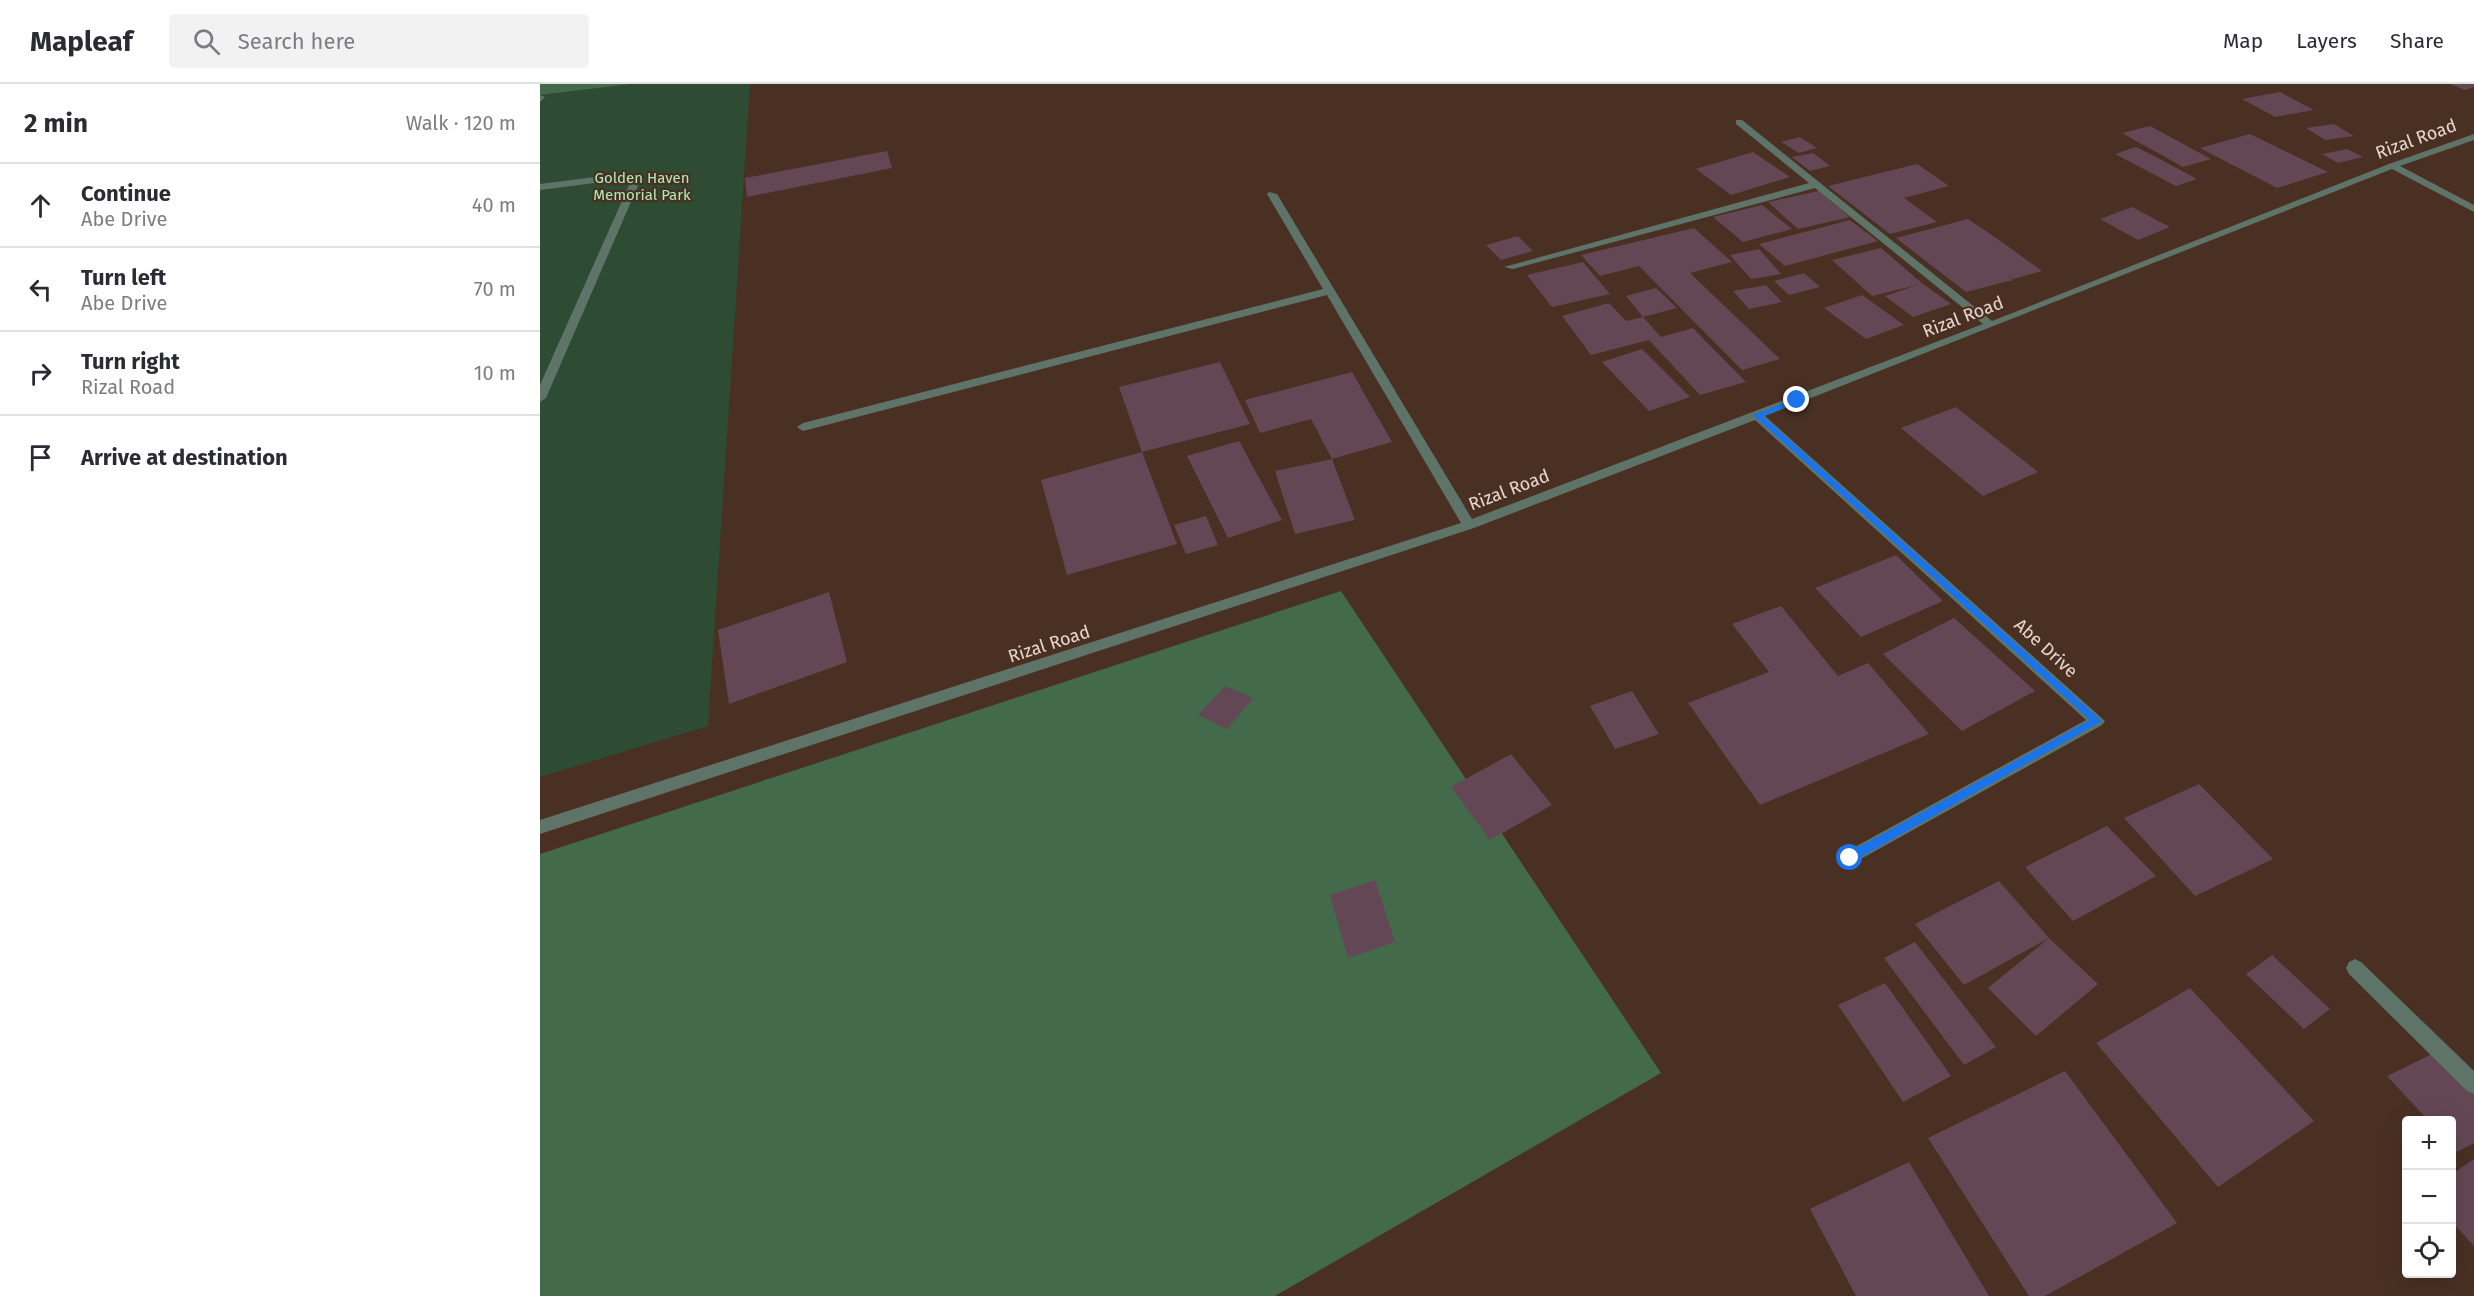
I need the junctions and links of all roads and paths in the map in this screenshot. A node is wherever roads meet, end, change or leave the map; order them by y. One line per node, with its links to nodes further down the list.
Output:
1 (1739, 122): 4 (street)
2 (2474, 137): 3 (street, Rizal Road)
3 (2392, 166): 7 (street); 10 (street, Rizal Road)
4 (1818, 184): 8 (street); 10 (street)
5 (540, 187): 11 (street)
6 (1272, 194): 9 (street)
7 (2474, 209)
8 (1509, 267)
9 (1328, 291): 13 (street); 14 (street)
10 (1991, 325): 12 (street, Rizal Road)
11 (540, 399)
12 (1757, 415): 14 (street, Rizal Road); 16 (street, Abe Drive)
13 (803, 427)
14 (1469, 525): 15 (street, Rizal Road)
15 (540, 827)
16 (1850, 858)
17 (2355, 968): 18 (street)
18 (2474, 1084)

